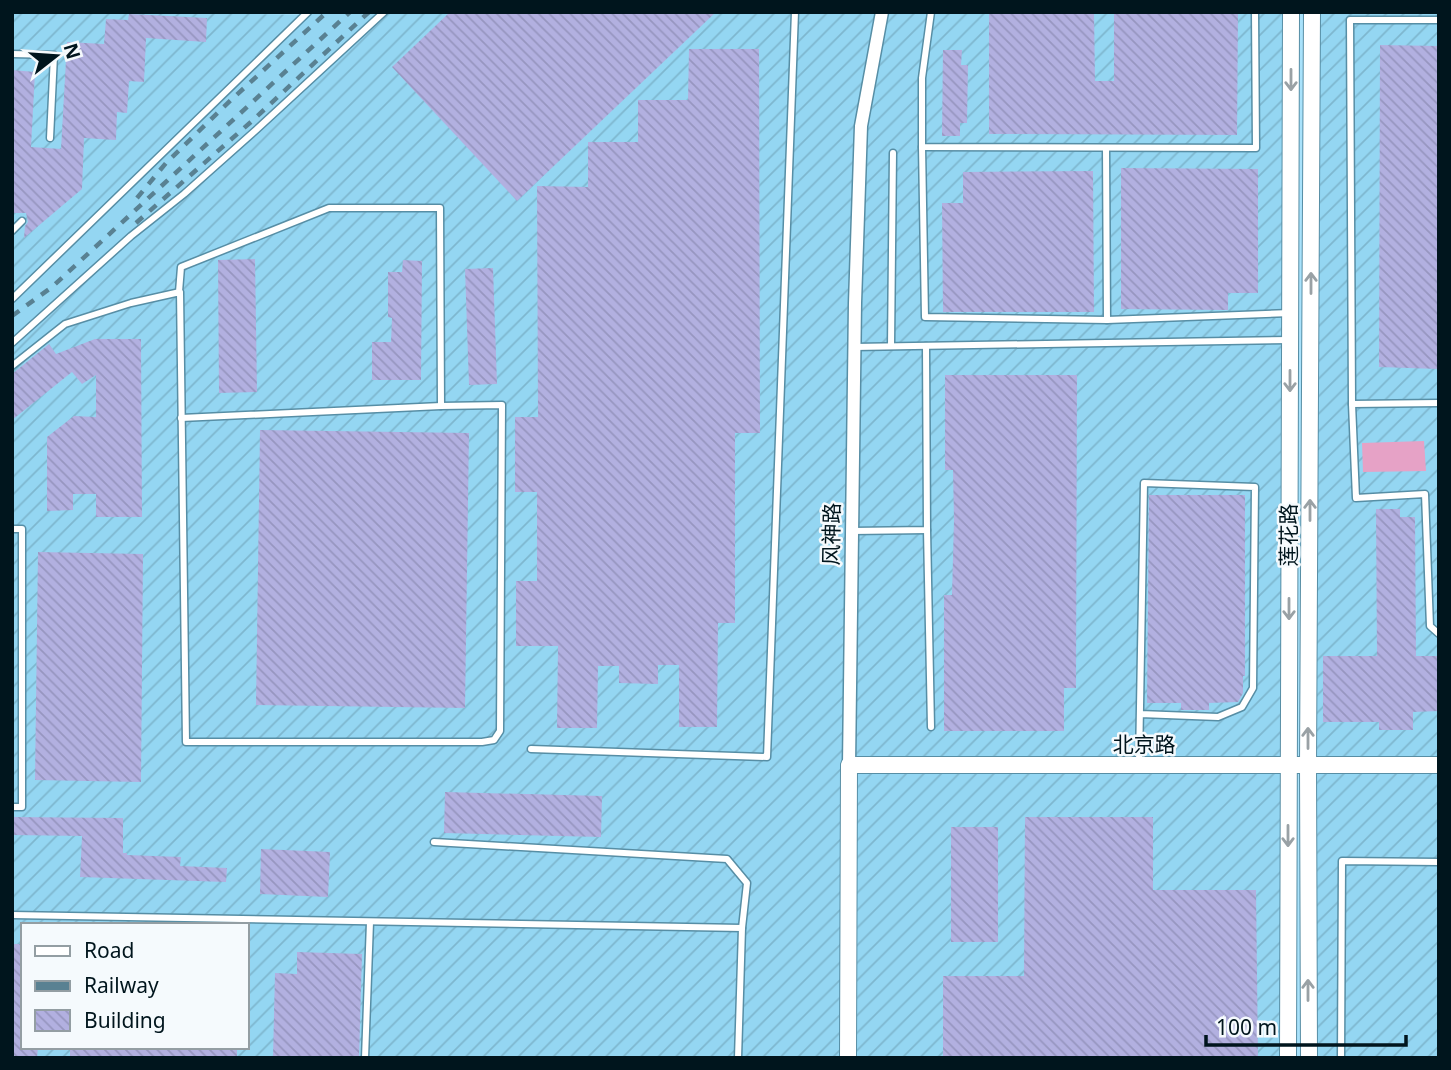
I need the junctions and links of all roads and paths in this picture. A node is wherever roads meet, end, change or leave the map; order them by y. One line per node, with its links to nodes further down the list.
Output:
1 (308, 12): 18 (lane)
2 (384, 12): 22 (lane)
3 (795, 12): 37 (lane)
4 (882, 12): 25 (street, 风神路)
5 (931, 12): 12 (lane)
6 (1255, 12): 13 (lane)
7 (1291, 12): 19 (street, 莲花路, one-way to 19)
8 (1312, 12): 41 (street, 莲花路, one-way to 8)
9 (1439, 20): 28 (lane)
10 (12, 54): 11 (lane)
11 (51, 138)
12 (922, 147): 13 (lane); 20 (lane)
13 (1106, 148): 20 (lane)
14 (893, 153): 23 (lane)
15 (22, 221): 16 (lane)
16 (12, 231)
17 (179, 292): 26 (lane); 29 (lane); 30 (lane)
18 (12, 299)
19 (1290, 313): 20 (lane); 21 (street, 莲花路)
20 (1107, 320)
21 (1290, 341): 24 (lane); 40 (street, 莲花路, one-way to 40)
22 (12, 343)
23 (891, 346): 24 (lane); 25 (lane)
24 (926, 346): 32 (lane)
25 (854, 347): 33 (street, 风神路)
26 (12, 366)
27 (1439, 403): 28 (lane)
28 (1352, 404): 34 (lane)
29 (441, 406): 30 (lane); 30 (lane)
30 (181, 418)
31 (12, 529): 43 (lane)
32 (927, 530): 33 (lane); 36 (lane)
33 (852, 531): 38 (street, 风神路)
34 (1439, 634)
35 (1140, 713): 35 (lane); 39 (lane)
36 (931, 727)
37 (531, 749)
38 (849, 765): 39 (street, 北京路); 51 (street, 风神路)
39 (1139, 765): 40 (street, 北京路)
40 (1289, 765): 41 (street, 北京路); 52 (street, 莲花路, one-way to 52)
41 (1308, 765): 42 (street, 北京路); 53 (street, 莲花路, one-way to 41)
42 (1439, 765)
43 (12, 807)
44 (434, 842): 48 (lane)
45 (1439, 862): 54 (lane)
46 (12, 915): 47 (lane)
47 (370, 922): 48 (lane); 49 (lane)
48 (742, 928): 50 (lane)
49 (365, 1058)
50 (738, 1058)
51 (848, 1058)
52 (1288, 1058)
53 (1309, 1058)
54 (1341, 1058)

